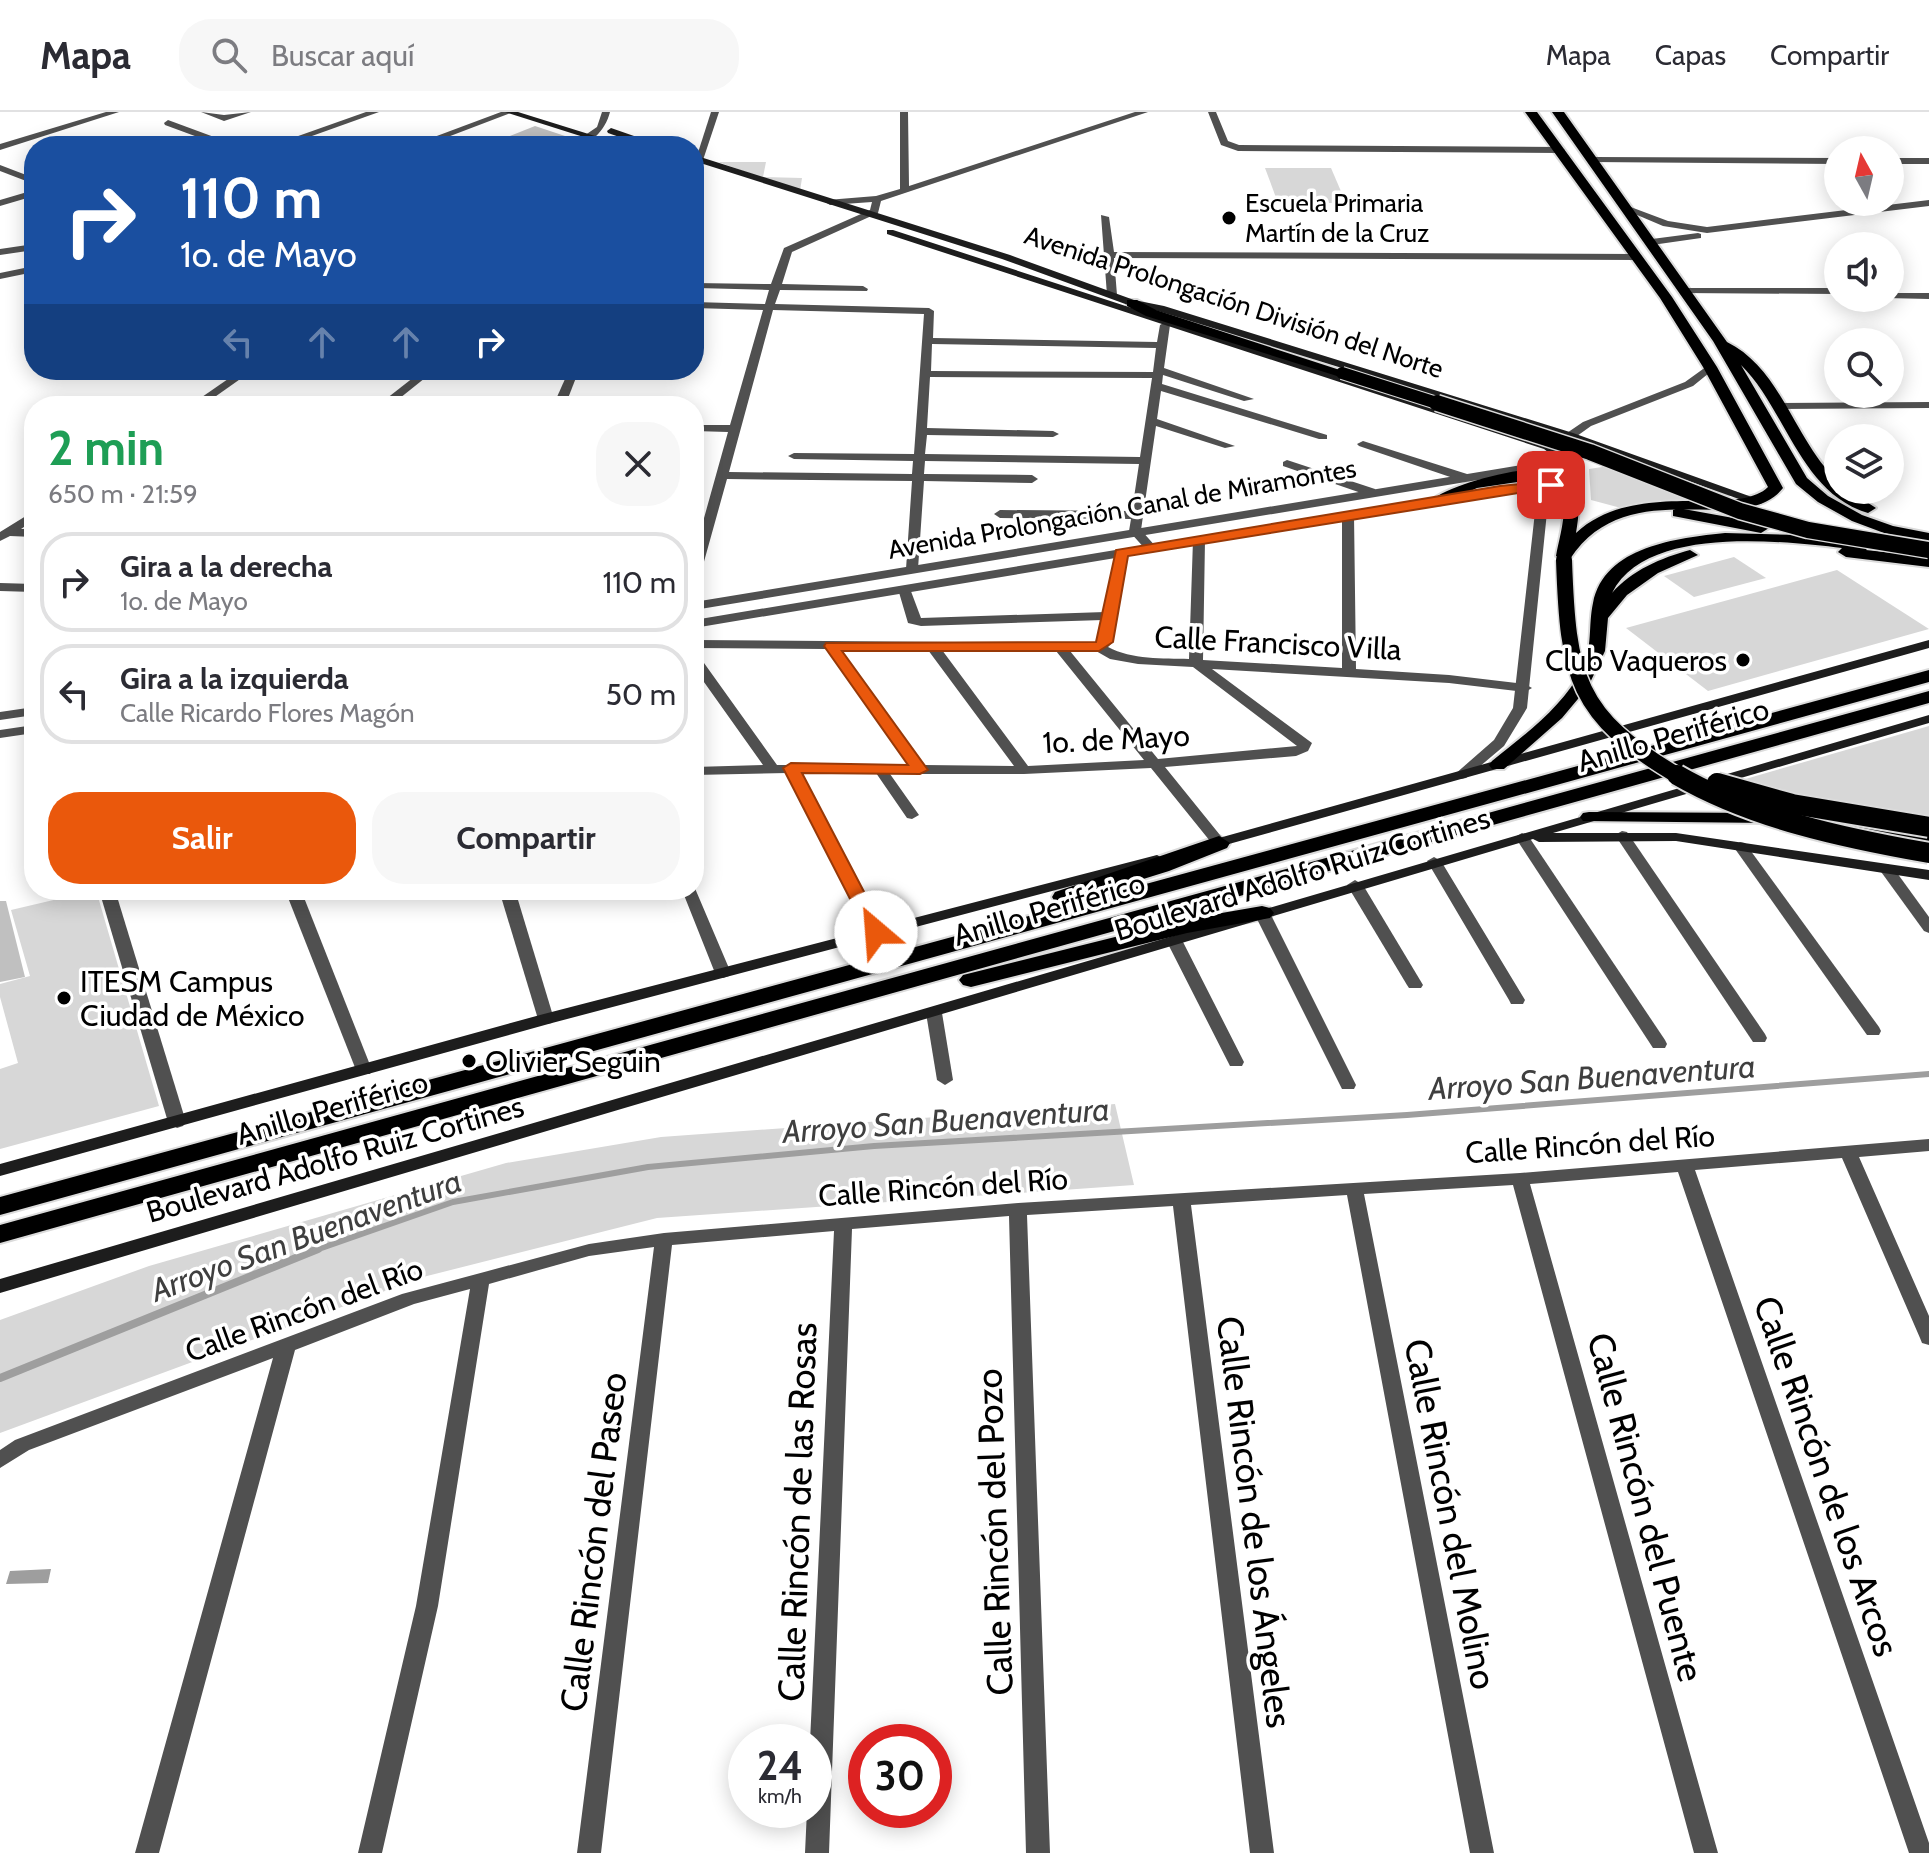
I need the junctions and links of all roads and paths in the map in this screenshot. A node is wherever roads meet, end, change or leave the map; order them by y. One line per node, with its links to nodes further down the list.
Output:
1 (115, 112): 16 (street)
2 (205, 112): 3 (street)
3 (247, 112)
4 (375, 112): 18 (street)
5 (509, 112): 19 (street); 20 (main road)
6 (548, 112): 15 (main road)
7 (606, 112): 15 (street)
8 (715, 112): 23 (street)
9 (904, 112): 34 (street)
10 (1144, 112): 34 (street)
11 (1212, 112): 25 (street)
12 (1531, 112): 25 (main road)
13 (1558, 112): 26 (main road)
14 (168, 123): 17 (street)
15 (601, 128): 20 (street); 21 (main road)
16 (36, 136)
17 (203, 136)
18 (309, 136)
19 (443, 136)
20 (589, 136)
21 (625, 136)
22 (24, 140): 24 (street)
23 (704, 140)
24 (0, 147)
25 (1560, 150): 52 (main road)
26 (1594, 160): 27 (street); 43 (main road)
27 (1824, 161)
28 (1904, 161): 29 (street)
29 (1929, 161)
30 (704, 165): 35 (main road, Avenida Prolongación División del Norte)
31 (704, 166): 37 (main road, Avenida Prolongación División del Norte)
32 (0, 168): 33 (street)
33 (24, 176)
34 (904, 188): 38 (street)
35 (803, 194): 37 (main road); 39 (main road, Avenida Prolongación División del Norte)
36 (24, 196): 40 (street)
37 (788, 199): 41 (main road, Avenida Prolongación División del Norte)
38 (877, 199): 39 (street); 44 (street)
39 (826, 201): 41 (main road); 44 (main road, Avenida Prolongación División del Norte)
40 (0, 203)
41 (809, 205): 46 (main road, Avenida Prolongación División del Norte)
42 (1929, 205): 43 (street); 47 (street)
43 (1628, 209): 47 (main road)
44 (869, 214): 46 (street); 51 (main road, Avenida Prolongación División del Norte)
45 (1104, 217): 50 (street)
46 (856, 221): 53 (main road, Avenida Prolongación División del Norte); 58 (street)
47 (1652, 242): 62 (main road)
48 (24, 248): 49 (street)
49 (0, 252)
50 (1109, 255): 52 (street); 65 (street)
51 (1001, 256): 53 (main road); 54 (main road); 65 (main road, Avenida Prolongación División del Norte)
52 (1637, 257): 74 (main road)
53 (974, 260): 54 (main road, Avenida Prolongación División del Norte)
54 (986, 265): 70 (main road, Avenida Prolongación División del Norte)
55 (24, 271): 56 (street)
56 (0, 276)
57 (704, 285): 58 (street)
58 (776, 287): 59 (street); 69 (street)
59 (863, 289)
60 (1929, 290): 61 (street)
61 (1904, 292)
62 (1688, 294): 63 (street); 72 (main road)
63 (1824, 294)
64 (1904, 294): 66 (street)
65 (1112, 295): 67 (main road, Avenida Prolongación División del Norte)
66 (1929, 296)
67 (1132, 303): 85 (main road, Avenida Prolongación División del Norte); 122 (main road, bridge)
68 (704, 305): 69 (street)
69 (769, 306): 71 (street); 87 (street)
70 (1165, 325): 73 (street); 92 (main road, Avenida Prolongación División del Norte)
71 (927, 341): 73 (street); 75 (street)
72 (1720, 341): 83 (main road); 118 (main road)
73 (1162, 345): 76 (street)
74 (1710, 367): 90 (street); 107 (main road)
75 (925, 374): 76 (street); 88 (street)
76 (1157, 377): 81 (street); 84 (street); 91 (street)
77 (233, 380): 79 (street)
78 (417, 380): 80 (street)
79 (210, 396)
80 (396, 396)
81 (1248, 399)
82 (1929, 405): 83 (street)
83 (1779, 406): 118 (main road)
84 (1151, 421): 94 (street); 97 (street)
85 (1542, 427): 90 (main road, Avenida Prolongación División del Norte); 92 (main road)
86 (704, 428): 87 (street)
87 (735, 429): 100 (street)
88 (922, 431): 89 (street); 96 (street)
89 (1053, 434)
90 (1569, 435): 99 (street); 107 (main road, Avenida Prolongación División del Norte)
91 (1323, 437)
92 (1521, 439): 99 (main road, Avenida Prolongación División del Norte)
93 (1363, 444): 101 (street)
94 (1229, 446)
95 (794, 456): 96 (street)
96 (920, 458): 97 (street); 102 (street)
97 (1145, 461): 110 (street)
98 (1287, 464): 105 (street)
99 (1556, 469): 101 (street, Avenida Prolongación Canal de Miramontes); 106 (main road); 124 (main road); 144 (street)
100 (722, 475): 102 (street); 115 (street)
101 (1463, 477): 104 (street, Avenida Prolongación Canal de Miramontes)
102 (919, 478): 103 (street); 126 (street)
103 (1032, 479)
104 (1404, 486): 105 (street, Avenida Prolongación Canal de Miramontes); 108 (street)
105 (1371, 492): 114 (street, Avenida Prolongación Canal de Miramontes)
106 (1440, 500): 108 (street, Avenida Prolongación Canal de Miramontes)
107 (1757, 501): 112 (main road)
108 (1419, 503): 111 (street, Avenida Prolongación Canal de Miramontes)
109 (1000, 514): 110 (street)
110 (1137, 515): 114 (street)
111 (1348, 515): 120 (street, Avenida Prolongación Canal de Miramontes); 141 (street)
112 (1604, 519): 119 (main road); 124 (main road)
113 (24, 521): 117 (street)
114 (1135, 531): 121 (street); 126 (street, Avenida Prolongación Canal de Miramontes)
115 (704, 532)
116 (24, 533): 117 (street)
117 (4, 534)
118 (1925, 534)
119 (1804, 538): 122 (main road); 133 (main road)
120 (1199, 540): 121 (street, Avenida Prolongación Canal de Miramontes); 140 (street)
121 (1151, 548): 123 (street, Avenida Prolongación Canal de Miramontes)
122 (1929, 552)
123 (1121, 553): 129 (street, Avenida Prolongación Canal de Miramontes); 131 (street)
124 (1564, 558): 151 (main road, bridge)
125 (1929, 562): 133 (main road)
126 (912, 569): 130 (street, Avenida Prolongación Canal de Miramontes)
127 (0, 587): 128 (street)
128 (24, 588)
129 (904, 589): 131 (street); 132 (street, Avenida Prolongación Canal de Miramontes)
130 (704, 604)
131 (1108, 616): 139 (street)
132 (704, 622)
133 (1598, 626): 153 (main road)
134 (704, 644): 136 (street, Calle Francisco Villa)
135 (1929, 644): 153 (main road, Boulevard Adolfo Ruiz Cortines)
136 (831, 646): 137 (street, Calle Francisco Villa); 157 (street)
137 (932, 646): 138 (street, Calle Francisco Villa); 158 (street)
138 (1059, 646): 139 (street, Calle Francisco Villa); 152 (street)
139 (1099, 647): 140 (street, Calle Francisco Villa)
140 (1196, 663): 141 (street, Calle Francisco Villa); 152 (street, 1o. de Mayo)
141 (1349, 672): 144 (street, Calle Francisco Villa)
142 (704, 673): 154 (street)
143 (1929, 676): 183 (highway, Anillo Periférico)
144 (1525, 688): 160 (street)
145 (1929, 697): 188 (highway, Anillo Periférico)
146 (24, 712): 147 (street)
147 (0, 716)
148 (1929, 719): 162 (main road, Boulevard Adolfo Ruiz Cortines)
149 (24, 730): 150 (street)
150 (0, 734)
151 (1656, 762): 163 (main road, bridge); 169 (main road, bridge)
152 (1158, 764): 158 (street, 1o. de Mayo); 167 (street)
153 (1498, 765): 160 (main road, Boulevard Adolfo Ruiz Cortines)
154 (772, 768): 155 (street, 1o. de Mayo); 159 (street, 1o. de Mayo)
155 (791, 768): 156 (street, 1o. de Mayo); 180 (street)
156 (880, 769): 157 (street, 1o. de Mayo); 161 (street)
157 (920, 770): 158 (street, 1o. de Mayo)
158 (1024, 770)
159 (704, 771)
160 (1461, 775): 167 (main road, Boulevard Adolfo Ruiz Cortines)
161 (912, 815)
162 (1589, 817): 165 (main road, Boulevard Adolfo Ruiz Cortines); 166 (main road)
163 (1929, 827)
164 (1622, 835): 165 (main road); 168 (main road); 190 (street)
165 (1522, 837): 170 (main road, Boulevard Adolfo Ruiz Cortines); 191 (street)
166 (1929, 840)
167 (1219, 843): 180 (main road, Boulevard Adolfo Ruiz Cortines); 183 (highway)
168 (1740, 846): 171 (main road); 189 (street)
169 (1929, 853)
170 (1434, 861): 173 (main road, Boulevard Adolfo Ruiz Cortines); 185 (street)
171 (1887, 869): 172 (main road); 179 (street)
172 (1929, 875)
173 (1355, 885): 178 (main road, Boulevard Adolfo Ruiz Cortines); 184 (street)
174 (110, 900): 196 (street)
175 (297, 900): 193 (street)
176 (510, 900): 187 (street)
177 (694, 900): 182 (street)
178 (1262, 913): 181 (main road, Boulevard Adolfo Ruiz Cortines); 188 (highway); 195 (street)
179 (1929, 928)
180 (876, 932): 182 (main road, Boulevard Adolfo Ruiz Cortines)
181 (1175, 942): 186 (main road, Boulevard Adolfo Ruiz Cortines); 192 (street)
182 (723, 973): 187 (main road, Boulevard Adolfo Ruiz Cortines)
183 (826, 979): 204 (highway, Anillo Periférico)
184 (1415, 985)
185 (1517, 1000)
186 (934, 1013): 194 (street); 210 (main road, Boulevard Adolfo Ruiz Cortines)
187 (546, 1019): 193 (main road, Boulevard Adolfo Ruiz Cortines)
188 (754, 1024): 207 (highway, Anillo Periférico)
189 (1873, 1031)
190 (1759, 1038)
191 (1659, 1044)
192 (1236, 1062)
193 (364, 1070): 196 (main road, Boulevard Adolfo Ruiz Cortines)
194 (945, 1080)
195 (1348, 1085)
196 (177, 1122): 200 (main road, Boulevard Adolfo Ruiz Cortines)
197 (1929, 1145): 198 (street, Calle Rincón del Río)
198 (1849, 1153): 199 (street, Calle Rincón del Río); 211 (street)
199 (1685, 1166): 201 (street, Calle Rincón del Río); 222 (street, Calle Rincón de los Arcos)
200 (0, 1170)
201 (1520, 1179): 202 (street, Calle Rincón del Río); 221 (street, Calle Rincón del Puente)
202 (1354, 1187): 203 (street, Calle Rincón del Río); 220 (street, Calle Rincón del Molino)
203 (1181, 1199): 205 (street, Calle Rincón del Río); 219 (street, Calle Rincón de los Ángeles)
204 (0, 1206)
205 (1018, 1209): 206 (street, Calle Rincón del Río); 218 (street, Calle Rincón del Pozo)
206 (843, 1223): 208 (street, Calle Rincón del Río); 217 (street, Calle Rincón de las Rosas)
207 (0, 1234)
208 (664, 1239): 209 (street, Calle Rincón del Río); 216 (street, Calle Rincón del Paseo)
209 (481, 1278): 212 (street, Calle Rincón del Río); 215 (street)
210 (0, 1286)
211 (1929, 1338)
212 (286, 1346): 213 (street, Calle Rincón del Río); 214 (street)
213 (0, 1460)
214 (147, 1853)
215 (370, 1853)
216 (589, 1853)
217 (817, 1853)
218 (1038, 1853)
219 (1262, 1853)
220 (1482, 1853)
221 (1706, 1853)
222 (1921, 1853)

